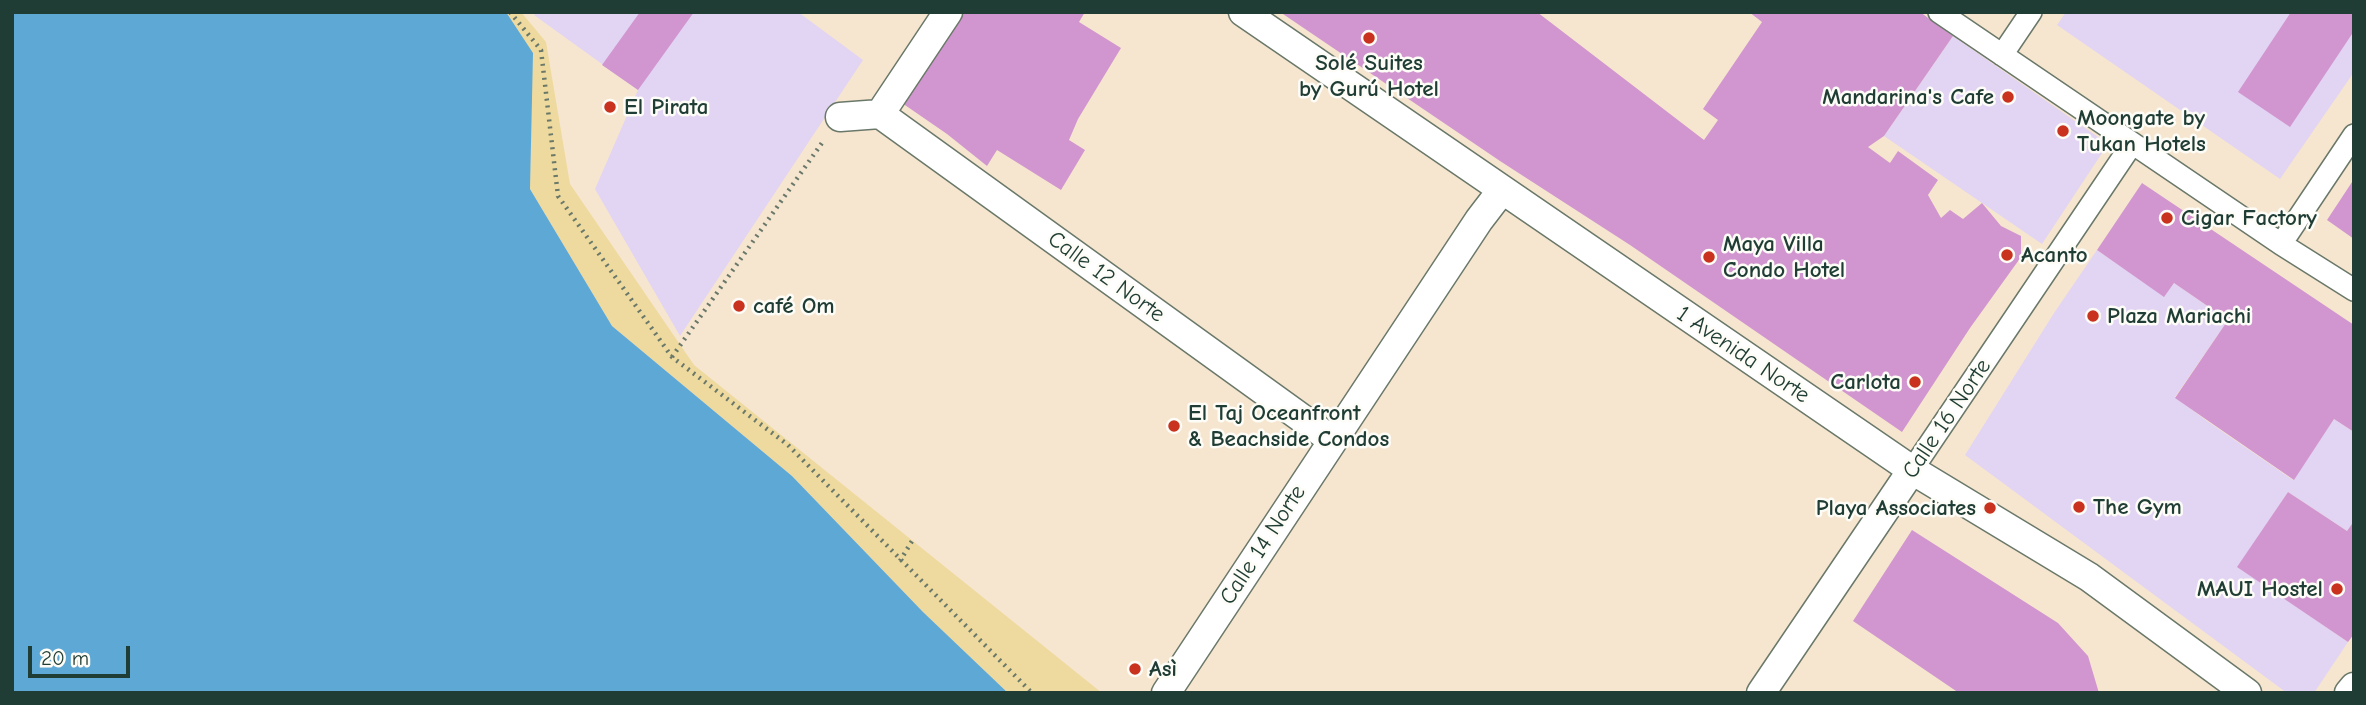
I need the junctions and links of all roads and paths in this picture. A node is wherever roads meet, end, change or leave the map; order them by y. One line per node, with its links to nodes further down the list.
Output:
1 (510, 12): 14 (path)
2 (948, 12): 7 (street)
3 (1939, 12): 6 (street)
4 (2031, 12): 6 (street)
5 (1253, 20): 11 (street, 1 Avenida Norte)
6 (2002, 55): 10 (street)
7 (880, 114): 8 (street); 15 (street, Calle 12 Norte)
8 (841, 117): 14 (path)
9 (2354, 135): 12 (street)
10 (2132, 144): 12 (street); 16 (street, Calle 16 Norte)
11 (1502, 190): 15 (street, Calle 14 Norte); 16 (street, 1 Avenida Norte)
12 (2281, 244): 13 (street)
13 (2354, 289)
14 (672, 357): 18 (path)
15 (1332, 440): 21 (street, Calle 14 Norte)
16 (1912, 470): 22 (street, Calle 16 Norte); 23 (street, 1 Avenida Norte)
17 (912, 541): 18 (path)
18 (900, 561): 20 (path)
19 (2354, 687): 24 (street)
20 (1032, 693)
21 (1166, 693)
22 (1761, 693)
23 (2247, 693)
24 (2349, 693)

